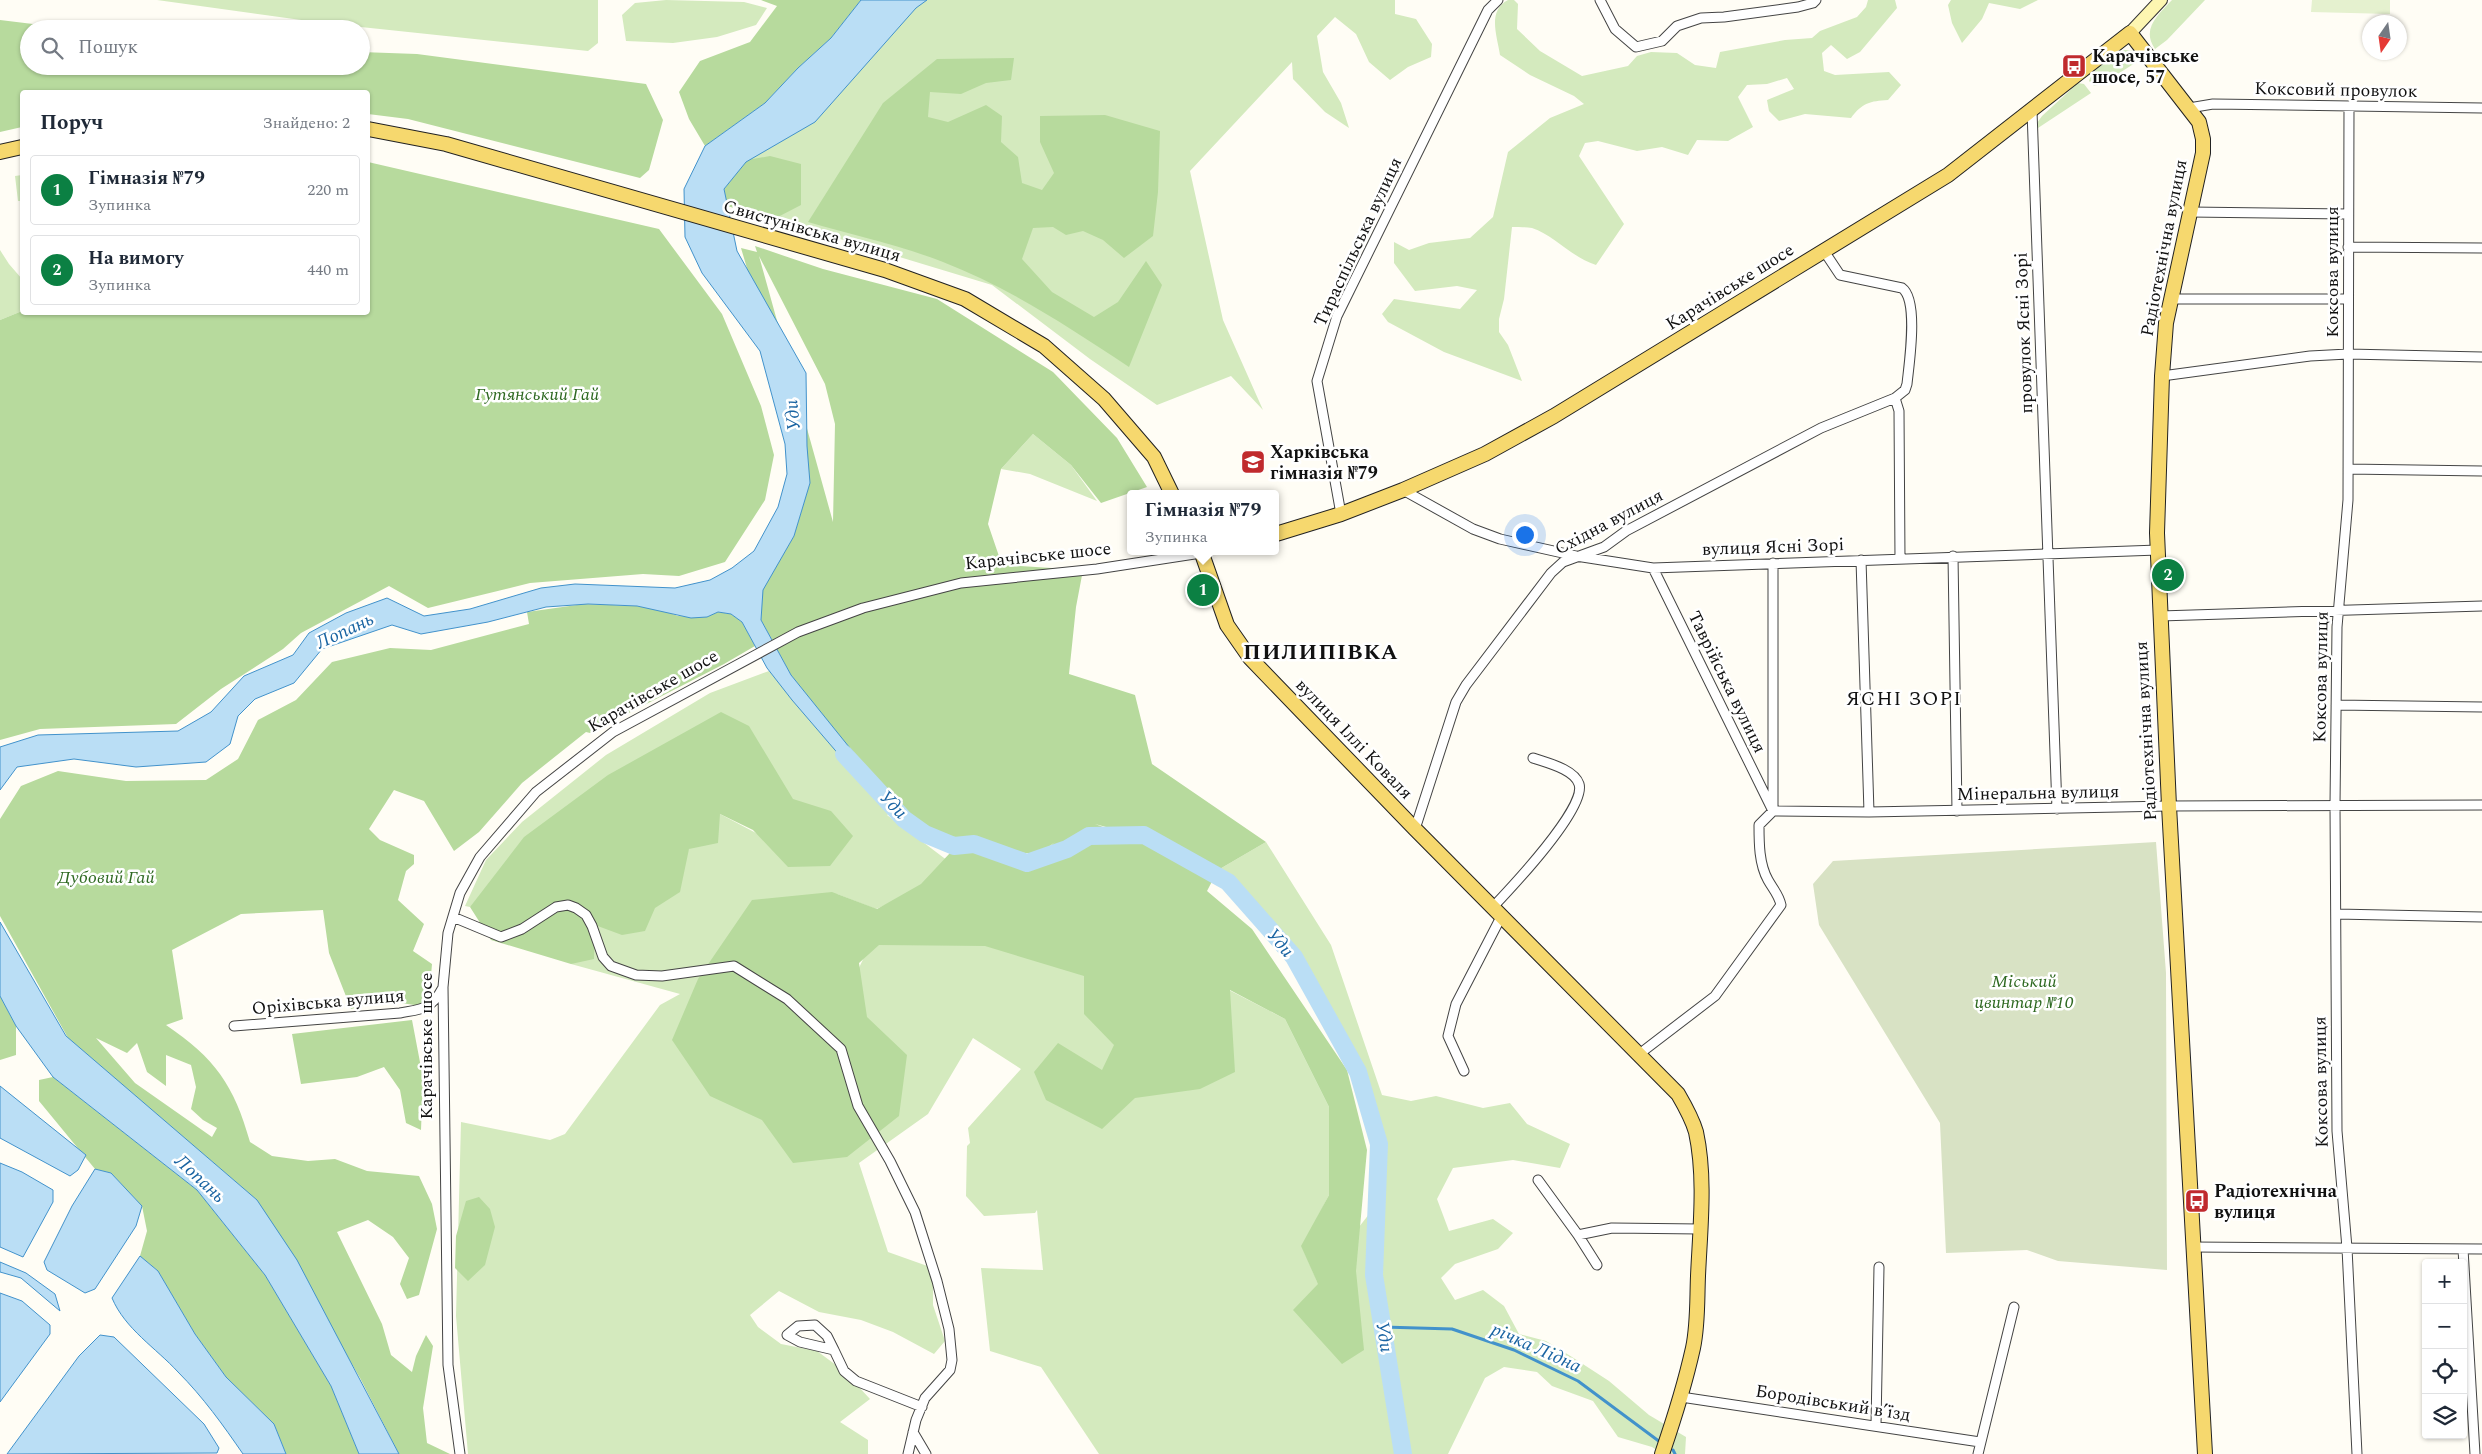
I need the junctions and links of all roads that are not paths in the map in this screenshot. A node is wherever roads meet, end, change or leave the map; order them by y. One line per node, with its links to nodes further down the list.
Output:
1 (1498, 0): 29 (street, Тираспільська вулиця)
2 (1600, 0): 5 (street)
3 (1816, 0): 5 (street)
4 (2162, 0): 6 (main road, Карачівське шосе)
5 (1797, 3)
6 (2130, 33): 8 (main road, Радіотехнічна вулиця); 10 (main road, Карачівське шосе)
7 (2348, 106): 8 (street, Коксовий провулок); 9 (street, Коксовий провулок); 15 (street, Коксова вулиця)
8 (2189, 108): 14 (main road, Радіотехнічна вулиця)
9 (2482, 108)
10 (2032, 111): 18 (main road, Карачівське шосе); 32 (street, провулок Ясні Зорі)
11 (370, 129): 27 (main road, Свистунівська вулиця)
12 (20, 147): 13 (main road)
13 (0, 152)
14 (2190, 212): 15 (street); 20 (main road, Радіотехнічна вулиця)
15 (2348, 214): 16 (street, Коксова вулиця)
16 (2348, 248): 17 (street); 19 (street, Коксова вулиця)
17 (2482, 248)
18 (1824, 251): 24 (street); 28 (main road, Карачівське шосе)
19 (2348, 299): 20 (street); 21 (street, Коксова вулиця)
20 (2170, 300): 23 (main road, Радіотехнічна вулиця)
21 (2348, 354): 22 (street); 23 (street); 25 (street, Коксова вулиця)
22 (2482, 357)
23 (2162, 376): 31 (main road, Радіотехнічна вулиця)
24 (1895, 398): 35 (street, Східна вулиця); 37 (street)
25 (2348, 469): 26 (street); 42 (street, Коксова вулиця)
26 (2482, 471)
27 (1170, 490)
28 (1403, 490): 29 (main road, Карачівське шосе); 35 (street, вулиця Ясні Зорі)
29 (1341, 514): 30 (main road, Карачівське шосе)
30 (1279, 533)
31 (2158, 550): 32 (street, вулиця Ясні Зорі); 43 (main road, Радіотехнічна вулиця)
32 (2049, 554): 36 (street, вулиця Ясні Зорі); 50 (street, провулок Ясні Зорі)
33 (1184, 555): 57 (street, Карачівське шосе)
34 (1204, 555): 54 (main road, вулиця Іллі Коваля)
35 (1576, 556): 40 (street, вулиця Ясні Зорі); 54 (street, Східна вулиця)
36 (1953, 556): 37 (street, вулиця Ясні Зорі); 52 (street)
37 (1900, 559): 38 (street, вулиця Ясні Зорі)
38 (1861, 560): 39 (street, вулиця Ясні Зорі); 53 (street)
39 (1772, 564): 40 (street, вулиця Ясні Зорі); 51 (street)
40 (1653, 568): 51 (street, Таврійська вулиця)
41 (2482, 606): 42 (street)
42 (2339, 610): 43 (street); 44 (street, Коксова вулиця)
43 (2160, 616): 48 (main road, Радіотехнічна вулиця)
44 (2336, 705): 45 (street); 47 (street, Коксова вулиця)
45 (2482, 707)
46 (1534, 758): 55 (street)
47 (2335, 805): 48 (street, Мінеральна вулиця); 49 (street, Мінеральна вулиця); 56 (street, Коксова вулиця)
48 (2169, 806): 50 (street, Мінеральна вулиця); 66 (main road, Радіотехнічна вулиця)
49 (2482, 806)
50 (2058, 809): 52 (street, Мінеральна вулиця)
51 (1773, 811): 53 (street, Мінеральна вулиця); 61 (street)
52 (1957, 811): 53 (street, Мінеральна вулиця)
53 (1870, 812)
54 (1415, 829): 55 (main road, вулиця Іллі Коваля)
55 (1496, 913): 61 (main road, вулиця Іллі Коваля); 62 (street)
56 (2336, 914): 58 (street); 67 (street, Коксова вулиця)
57 (453, 917): 59 (street, Карачівське шосе); 75 (street)
58 (2482, 917)
59 (443, 987): 60 (street, Оріхівська вулиця); 79 (street, Карачівське шосе)
60 (234, 1026)
61 (1638, 1055): 64 (main road, вулиця Іллі Коваля)
62 (1464, 1071)
63 (1538, 1180): 65 (street)
64 (1700, 1229): 65 (street); 74 (main road, вулиця Іллі Коваля)
65 (1578, 1235): 70 (street)
66 (2194, 1247): 67 (street); 84 (main road, Радіотехнічна вулиця)
67 (2347, 1248): 68 (street); 85 (street, Коксова вулиця)
68 (2463, 1249): 69 (street); 86 (street)
69 (2482, 1249)
70 (1597, 1265)
71 (1879, 1267): 76 (street)
72 (2014, 1307): 78 (street)
73 (834, 1350): 73 (street); 75 (street)
74 (1681, 1397): 76 (street, Бородівський в’їзд); 82 (main road, вулиця Іллі Коваля)
75 (922, 1406): 77 (street)
76 (1876, 1425): 78 (street, Бородівський в’їзд)
77 (913, 1432): 80 (street); 81 (street)
78 (1980, 1442): 83 (street)
79 (460, 1454)
80 (908, 1454)
81 (926, 1454)
82 (1662, 1454)
83 (1978, 1454)
84 (2205, 1454)
85 (2357, 1454)
86 (2475, 1454)

